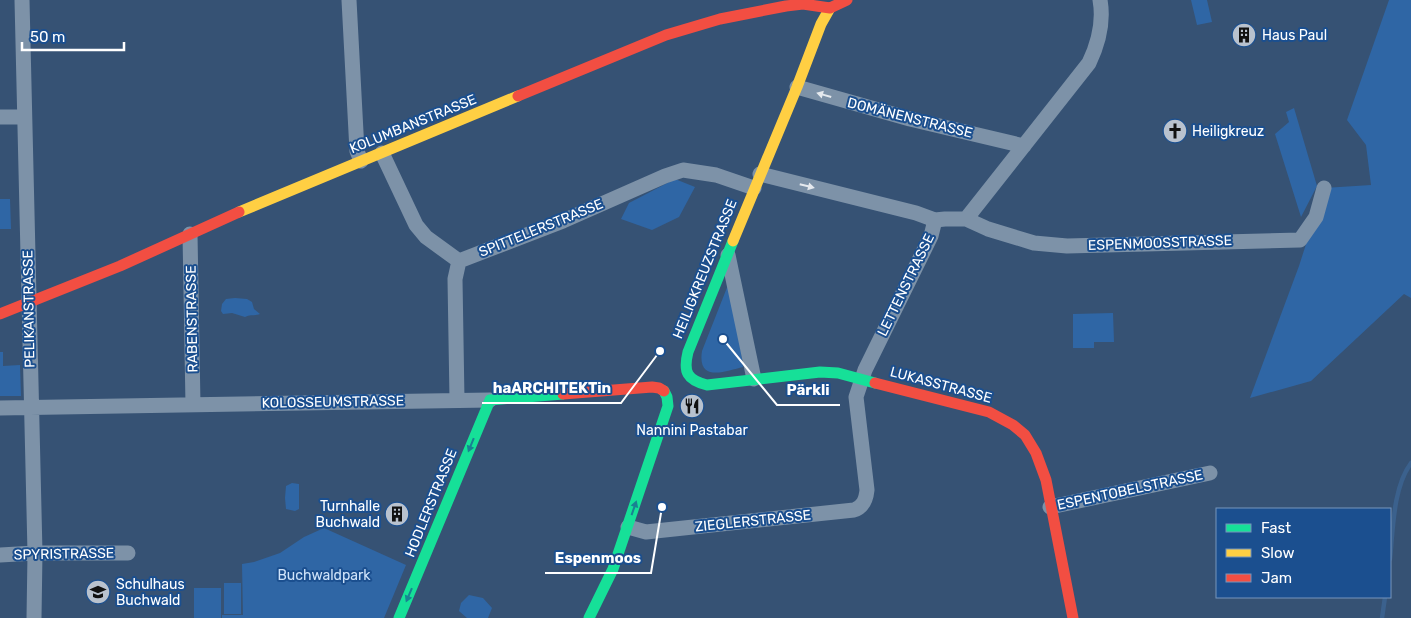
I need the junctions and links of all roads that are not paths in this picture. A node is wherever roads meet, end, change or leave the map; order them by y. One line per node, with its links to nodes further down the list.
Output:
1 (22, 0): 8 (street, PELIKANSTRASSE)
2 (349, 0): 11 (street)
3 (847, 0): 5 (street)
4 (1100, 0): 9 (street)
5 (830, 8): 6 (street, HEILIGKREUZSTRASSE); 10 (street, KOLUMBANSTRASSE)
6 (797, 87): 9 (street, DOMÄNENSTRASSE, one-way to 6); 12 (street, HEILIGKREUZSTRASSE)
7 (0, 117): 8 (street)
8 (24, 117): 19 (street, PELIKANSTRASSE)
9 (1024, 146): 14 (street)
10 (382, 153): 11 (street, KOLUMBANSTRASSE); 18 (street)
11 (361, 161): 16 (street, KOLUMBANSTRASSE)
12 (757, 181): 15 (street, one-way to 15); 17 (street, HEILIGKREUZSTRASSE); 18 (street, SPITTELERSTRASSE)
13 (1324, 188): 14 (street, ESPENMOOSSTRASSE)
14 (966, 219): 15 (street, LETTENSTRASSE)
15 (935, 220): 22 (street, LETTENSTRASSE)
16 (190, 234): 19 (street, KOLUMBANSTRASSE); 26 (street, RABENSTRASSE)
17 (728, 256): 21 (street); 23 (street, HEILIGKREUZSTRASSE)
18 (459, 261): 24 (street)
19 (28, 302): 20 (street, KOLUMBANSTRASSE); 28 (street, PELIKANSTRASSE)
20 (0, 314)
21 (754, 379): 22 (street, LUKASSTRASSE); 23 (street, LUKASSTRASSE)
22 (861, 379): 30 (street, LETTENSTRASSE); 31 (street, LUKASSTRASSE)
23 (676, 383): 25 (street, KOLOSSEUMSTRASSE); 32 (street, HEILIGKREUZSTRASSE, one-way to 23)
24 (457, 400): 25 (street, KOLOSSEUMSTRASSE); 26 (street, KOLOSSEUMSTRASSE)
25 (490, 400): 37 (street, HODLERSTRASSE, one-way to 37)
26 (193, 405): 28 (street, KOLOSSEUMSTRASSE)
27 (0, 408): 28 (street, KOLOSSEUMSTRASSE)
28 (32, 408): 34 (street, PELIKANSTRASSE)
29 (1210, 473): 31 (street, ESPENTOBELSTRASSE)
30 (867, 490): 32 (street, ZIEGLERSTRASSE)
31 (1050, 506): 39 (street, LUKASSTRASSE)
32 (628, 527): 38 (street, HEILIGKREUZSTRASSE)
33 (128, 552): 34 (street, SPYRISTRASSE)
34 (35, 553): 35 (street, SPYRISTRASSE); 36 (street, PELIKANSTRASSE)
35 (0, 555)
36 (34, 618)
37 (399, 618)
38 (589, 618)
39 (1073, 618)

